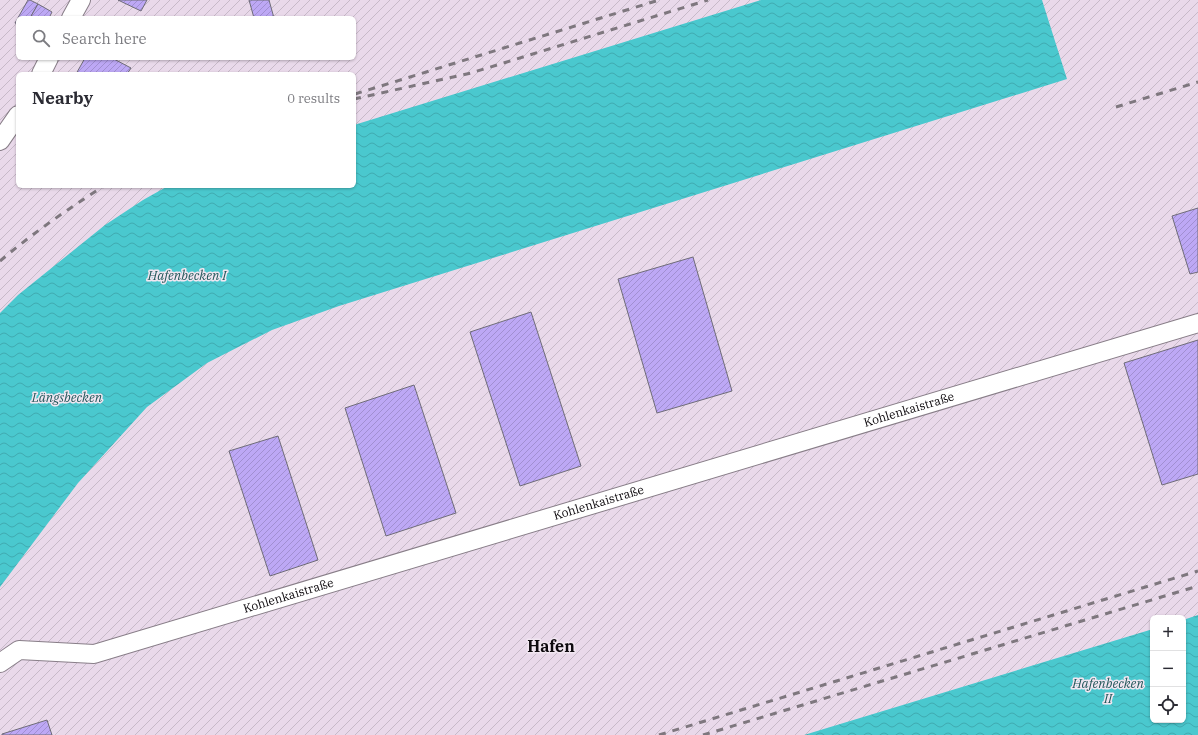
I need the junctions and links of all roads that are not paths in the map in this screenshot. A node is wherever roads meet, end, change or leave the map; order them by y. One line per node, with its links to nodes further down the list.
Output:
1 (81, 0): 2 (street)
2 (72, 16)
3 (49, 60): 4 (street)
4 (42, 72)
5 (16, 118): 6 (street)
6 (0, 140)
7 (1198, 323): 8 (street, Kohlenkaistraße)
8 (0, 663)

